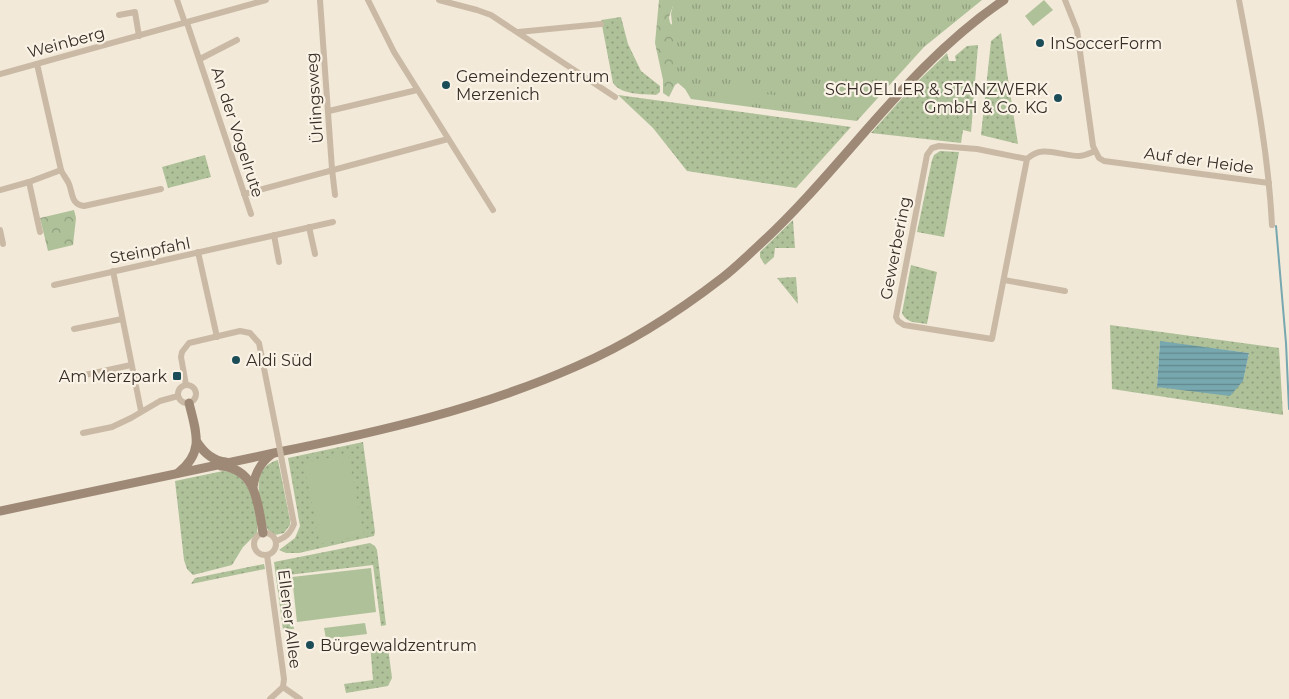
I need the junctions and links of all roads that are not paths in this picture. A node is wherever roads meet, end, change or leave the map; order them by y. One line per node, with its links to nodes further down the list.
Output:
1 (177, 0): 10 (street, An der Vogelrute)
2 (266, 0): 10 (street, Weinberg)
3 (320, 0): 20 (street, Ürlingsweg)
4 (368, 0): 18 (street)
5 (439, 0): 12 (street)
6 (1004, 0): 59 (main road)
7 (1239, 0): 27 (street, Auf der Heide)
8 (1063, 2): 22 (street)
9 (119, 15): 13 (street, Weinberg)
10 (186, 23): 13 (street, Weinberg); 15 (street, An der Vogelrute)
11 (601, 24): 12 (street)
12 (518, 32): 19 (street)
13 (140, 36): 16 (street, Weinberg)
14 (238, 40): 15 (street, An der Vogelrute)
15 (200, 58): 30 (street, An der Vogelrute)
16 (37, 64): 17 (street, Weinberg); 25 (street)
17 (0, 74)
18 (417, 90): 20 (street); 21 (street)
19 (615, 97)
20 (329, 111): 24 (street, Ürlingsweg)
21 (448, 139): 24 (street); 32 (street)
22 (1095, 151): 23 (street); 27 (street, Auf der Heide)
23 (1027, 159): 45 (street, Gewerbering); 45 (street, Gewerbering)
24 (332, 169): 30 (street); 31 (street, Ürlingsweg)
25 (60, 170): 26 (street); 28 (street)
26 (29, 182): 29 (street); 38 (street)
27 (1269, 183): 35 (street)
28 (161, 189)
29 (0, 190)
30 (244, 194): 33 (street, An der Vogelrute)
31 (335, 194)
32 (493, 210)
33 (251, 214)
34 (333, 222): 36 (street)
35 (1272, 225)
36 (309, 227): 39 (street); 42 (street)
37 (0, 230): 40 (street)
38 (40, 232)
39 (274, 236): 41 (street); 43 (street)
40 (3, 244)
41 (198, 252): 44 (street, Steinpfahl); 50 (street, Steinpfahl)
42 (315, 254)
43 (279, 262)
44 (114, 271): 46 (street, Steinpfahl); 48 (street)
45 (1004, 280): 47 (street)
46 (54, 284)
47 (1065, 291)
48 (122, 319): 49 (street); 51 (street)
49 (74, 328)
50 (217, 337): 53 (street); 66 (street, bridge)
51 (131, 365): 52 (street); 56 (street)
52 (85, 374)
53 (186, 385): 54 (street); 55 (street)
54 (178, 396): 55 (street); 56 (street)
55 (189, 403): 58 (main road)
56 (141, 411): 57 (street)
57 (83, 433)
58 (197, 442): 60 (main road); 62 (main road)
59 (274, 453): 60 (main road); 63 (main road)
60 (231, 462): 61 (main road)
61 (216, 466): 62 (main road); 63 (main road)
62 (178, 473): 64 (main road)
63 (253, 488): 65 (main road)
64 (0, 511)
65 (263, 533): 66 (street); 67 (street)
66 (276, 541): 67 (street)
67 (267, 555): 68 (street, Ellener Allee)
68 (284, 687): 69 (street); 70 (street)
69 (270, 699)
70 (300, 699)

